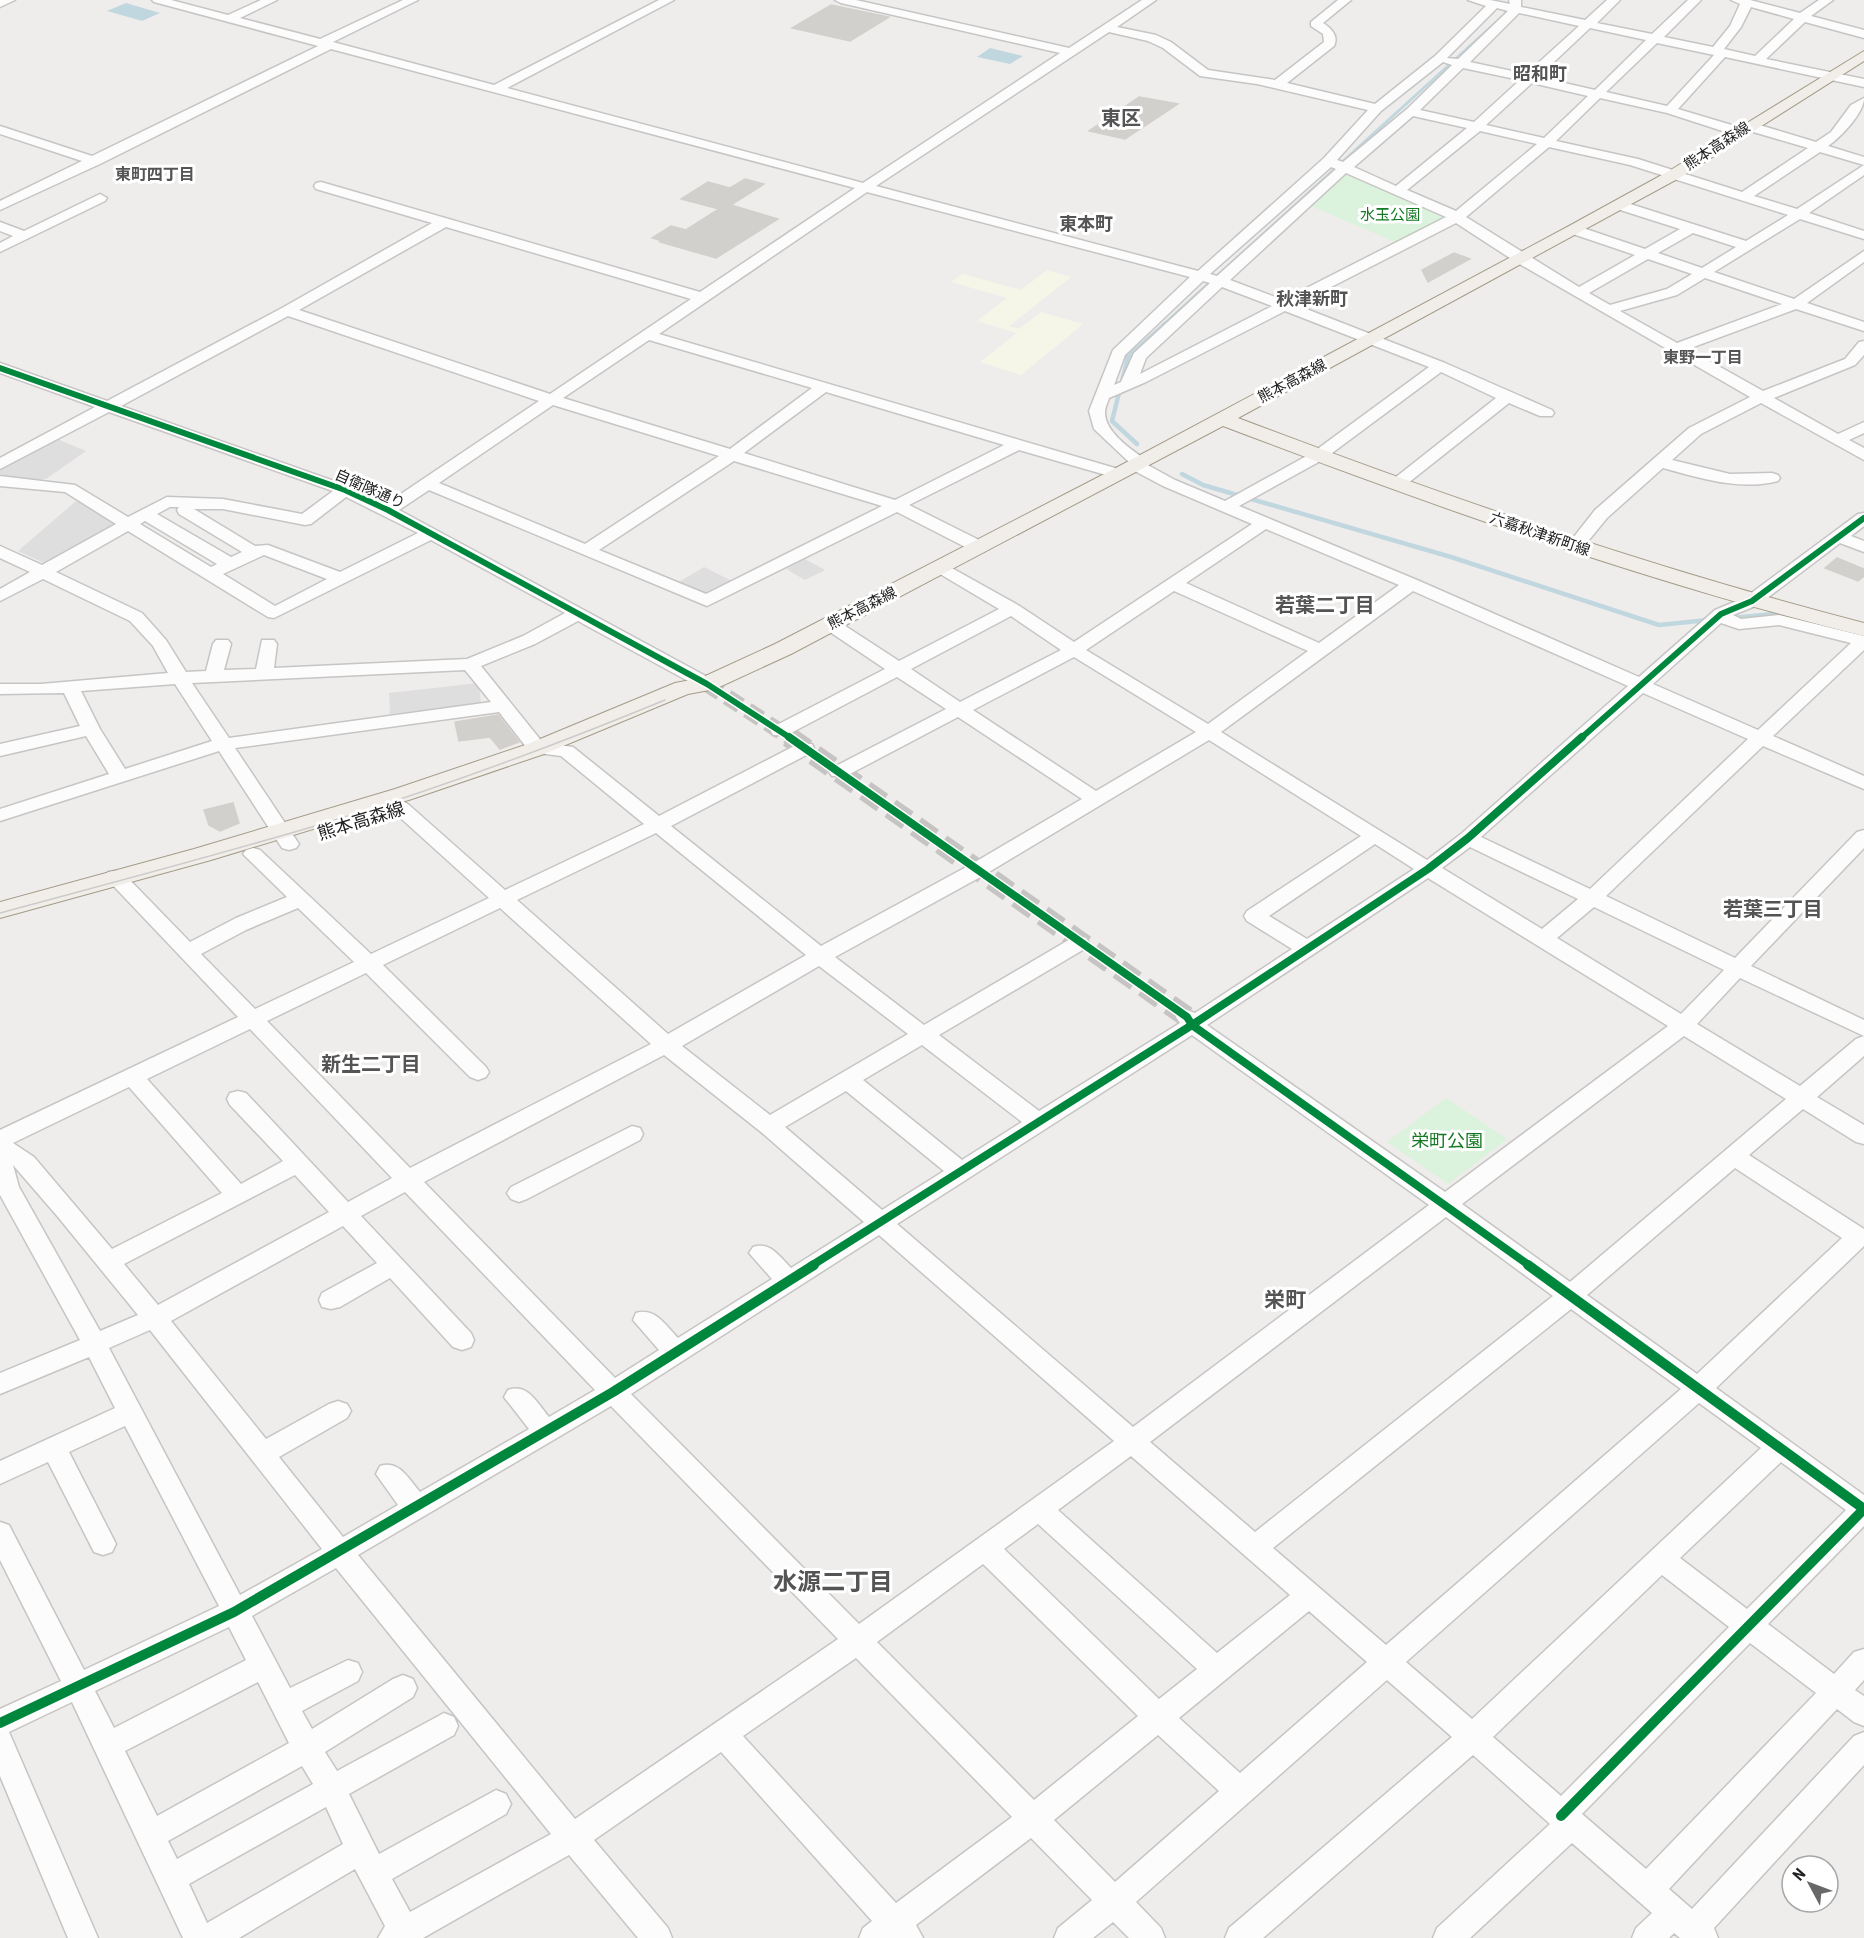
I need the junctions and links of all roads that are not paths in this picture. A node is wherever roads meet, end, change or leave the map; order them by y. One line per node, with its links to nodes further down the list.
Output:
1 (9, 0): 16 (street)
2 (158, 0): 22 (street)
3 (187, 0): 22 (street)
4 (271, 0): 22 (street)
5 (412, 0): 28 (street)
6 (668, 0): 38 (street)
7 (841, 0): 29 (street)
8 (1150, 0): 25 (street)
9 (1345, 0): 37 (street)
10 (1474, 0): 17 (street)
11 (1614, 0): 24 (street)
12 (1695, 0): 27 (street)
13 (1788, 0): 20 (street)
14 (1827, 0): 23 (street)
15 (1742, 1): 20 (street); 30 (street)
16 (0, 4)
17 (1495, 4): 18 (street); 33 (street)
18 (1516, 5): 21 (street); 33 (street)
19 (1547, 5): 21 (street)
20 (1779, 10): 23 (street)
21 (1539, 15): 24 (street)
22 (234, 16): 28 (street)
23 (1804, 16): 26 (street); 32 (street)
24 (1588, 24): 27 (street); 35 (street)
25 (1107, 28): 29 (street); 37 (street)
26 (1864, 34)
27 (1653, 39): 30 (street); 39 (street)
28 (327, 42): 38 (street); 49 (street)
29 (1070, 52): 54 (street)
30 (1720, 52): 32 (street); 42 (street)
31 (1864, 55): 34 (main road, 熊本高森線)
32 (1759, 59): 34 (street)
33 (1449, 61): 35 (street); 41 (street); 43 (street)
34 (1833, 75): 36 (street); 45 (main road, 熊本高森線)
35 (1530, 80): 39 (street); 44 (street)
36 (1864, 83)
37 (1277, 85): 41 (street)
38 (499, 88): 54 (street)
39 (1598, 94): 42 (street); 47 (street)
40 (1864, 102): 48 (street)
41 (1377, 108): 51 (street)
42 (1670, 110): 45 (street)
43 (1411, 112): 44 (street); 51 (street)
44 (1477, 127): 47 (street); 56 (street)
45 (1744, 129): 48 (street); 53 (main road, 熊本高森線)
46 (0, 130): 49 (street)
47 (1546, 143): 53 (street); 62 (street)
48 (1818, 147): 50 (street); 57 (street)
49 (95, 161): 60 (street)
50 (1864, 161)
51 (1339, 165): 56 (street); 75 (street); 75 (street)
52 (1864, 170): 61 (street)
53 (1675, 174): 57 (street); 59 (main road, 熊本高森線)
54 (869, 185): 75 (street); 77 (street)
55 (321, 186): 63 (street)
56 (1399, 190): 62 (street)
57 (1743, 196): 61 (street)
58 (100, 198): 68 (street)
59 (1619, 205): 65 (street); 66 (main road, 熊本高森線)
60 (0, 206)
61 (1798, 215): 67 (street); 69 (street)
62 (1457, 217): 73 (street); 78 (street)
63 (444, 222): 77 (street); 81 (street)
64 (0, 226): 68 (street)
65 (1690, 228): 69 (street); 71 (street)
66 (1575, 230): 71 (street); 73 (main road, 熊本高森線)
67 (1864, 235)
68 (25, 236): 70 (street)
69 (1748, 246): 74 (street)
70 (0, 248)
71 (1647, 254): 74 (street); 76 (street)
72 (1864, 255): 79 (street)
73 (1521, 259): 76 (street); 84 (main road, 熊本高森線)
74 (1704, 273): 79 (street); 80 (street)
75 (1213, 276): 78 (street); 91 (street); 93 (street)
76 (1579, 293): 80 (street)
77 (704, 298): 83 (street)
78 (1288, 302): 84 (street); 91 (street)
79 (1796, 304): 82 (street); 86 (street)
80 (1608, 310): 86 (street)
81 (287, 311): 96 (street); 97 (street)
82 (1864, 327)
83 (648, 335): 92 (street); 96 (street)
84 (1374, 338): 88 (street); 99 (main road, 熊本高森線)
85 (1864, 345): 87 (street)
86 (1675, 349): 95 (street)
87 (1850, 362): 90 (street); 95 (street)
88 (1440, 366): 94 (street); 105 (street)
89 (0, 368): 97 (street, 自衛隊通り)
90 (1864, 369)
91 (1128, 384): 93 (street)
92 (823, 387): 102 (street); 103 (street)
93 (1107, 393): 108 (street)
94 (1507, 396): 98 (street); 112 (street)
95 (1762, 397): 101 (street); 106 (street)
96 (553, 400): 103 (street); 111 (street)
97 (112, 406): 107 (street); 113 (street, 自衛隊通り)
98 (1546, 413)
99 (1223, 419): 105 (main road, 六嘉秋津新町線); 108 (main road, 熊本高森線)
100 (1864, 427): 101 (street)
101 (1837, 440): 104 (street)
102 (1018, 444): 108 (street); 115 (street)
103 (732, 455): 115 (street); 127 (street)
104 (1864, 455)
105 (1318, 456): 112 (main road, 六嘉秋津新町線); 116 (street)
106 (1661, 462): 109 (street); 125 (street)
107 (0, 464)
108 (1131, 467): 116 (street); 124 (main road, 熊本高森線)
109 (1772, 478)
110 (0, 481): 120 (street)
111 (429, 484): 117 (street); 127 (street)
112 (1397, 484): 125 (main road, 六嘉秋津新町線)
113 (345, 490): 114 (street); 117 (street, 自衛隊通り)
114 (190, 503): 118 (street); 129 (street)
115 (896, 506): 124 (street); 127 (street)
116 (1226, 507): 121 (street)
117 (388, 510): 122 (street, 自衛隊通り)
118 (145, 514): 120 (street); 130 (street)
119 (1864, 518): 123 (street)
120 (128, 523): 132 (street); 133 (street)
121 (1264, 523): 135 (street); 136 (street)
122 (431, 533): 134 (street); 140 (street, 自衛隊通り)
123 (1839, 537): 126 (street); 138 (street)
124 (979, 547): 131 (main road, 熊本高森線)
125 (1574, 547): 138 (main road, 六嘉秋津新町線)
126 (1864, 547)
127 (587, 550)
128 (0, 551): 132 (street)
129 (255, 553): 130 (street); 134 (street)
130 (230, 564): 133 (street)
131 (941, 567): 139 (street); 142 (main road, 熊本高森線)
132 (43, 572): 137 (street); 152 (street)
133 (210, 574): 134 (street)
134 (341, 579)
135 (1174, 584): 146 (street); 147 (street)
136 (1411, 584): 147 (street); 154 (street)
137 (0, 596)
138 (1752, 602): 141 (street); 143 (main road, 六嘉秋津新町線)
139 (1012, 609): 146 (street); 149 (street)
140 (579, 613): 148 (street); 153 (street, 自衛隊通り)
141 (1719, 616): 143 (street); 154 (street)
142 (830, 624): 149 (street); 153 (main road, 熊本高森線)
143 (1864, 637): 162 (street)
144 (222, 644): 151 (street)
145 (268, 644): 150 (street)
146 (1074, 650): 158 (street); 161 (street)
147 (1320, 650): 161 (street)
148 (470, 664): 150 (street); 157 (street)
149 (898, 670): 158 (street); 160 (street)
150 (264, 674): 151 (street)
151 (214, 676): 152 (street)
152 (180, 678): 155 (street); 163 (street)
153 (707, 684): 164 (main road, 熊本高森線); 167 (main road, 熊本高森線)
154 (1641, 686): 162 (street); 178 (street)
155 (70, 687): 156 (street); 159 (street)
156 (0, 689)
157 (501, 706): 163 (street); 164 (street)
158 (959, 711): 168 (street); 171 (street)
159 (91, 729): 166 (street); 169 (street)
160 (780, 731)
161 (1209, 732): 171 (street); 175 (street)
162 (1759, 738): 170 (street); 182 (street)
163 (223, 744): 169 (street); 177 (street)
164 (537, 748): 167 (street); 172 (main road, 熊本高森線)
165 (805, 748): 174 (street)
166 (0, 750)
167 (567, 751): 172 (main road, 熊本高森線); 174 (street)
168 (839, 771)
169 (121, 777): 173 (street)
170 (1864, 783)
171 (1096, 800): 191 (street)
172 (395, 804): 177 (main road, 熊本高森線); 184 (street)
173 (0, 815)
174 (659, 824): 184 (street); 191 (street)
175 (1374, 836): 180 (street); 189 (street)
176 (1864, 836): 193 (street)
177 (286, 838): 179 (main road, 熊本高森線); 181 (main road, 熊本高森線)
178 (1467, 838): 180 (street); 182 (street)
179 (253, 854): 181 (main road, 熊本高森線); 183 (street)
180 (1428, 869): 187 (street); 189 (street)
181 (122, 883): 185 (main road, 熊本高森線); 186 (main road, 熊本高森線); 190 (street)
182 (1593, 897): 187 (street); 193 (street)
183 (301, 899): 190 (street); 192 (street)
184 (502, 899): 192 (street); 200 (street)
185 (0, 910)
186 (0, 924)
187 (1543, 939): 196 (street)
188 (1079, 943): 198 (street)
189 (1306, 949): 195 (street)
190 (188, 953): 194 (street)
191 (820, 956): 198 (street); 200 (street)
192 (369, 964): 194 (street); 201 (street)
193 (1737, 969): 196 (street); 197 (street)
194 (251, 1019): 202 (street); 216 (street)
195 (1189, 1021): 206 (street); 220 (street)
196 (1683, 1025): 204 (street); 220 (street)
197 (1864, 1029)
198 (925, 1034): 203 (street); 206 (street)
199 (1864, 1044): 204 (street)
200 (666, 1045): 207 (street); 216 (street)
201 (478, 1072)
202 (132, 1076): 210 (street); 218 (street)
203 (848, 1080): 207 (street); 215 (street)
204 (1801, 1097): 209 (street); 212 (street)
205 (238, 1099): 214 (street)
206 (1039, 1123): 215 (street)
207 (769, 1126): 222 (street)
208 (632, 1134): 217 (street)
209 (1864, 1136)
210 (0, 1140)
211 (0, 1146): 224 (street)
212 (1735, 1157): 227 (street); 235 (street)
213 (0, 1161): 219 (street)
214 (297, 1164): 218 (street); 221 (street)
215 (962, 1172): 222 (street)
216 (409, 1179): 221 (street); 236 (street)
217 (519, 1193)
218 (238, 1196): 224 (street)
219 (6, 1198): 232 (street)
220 (1446, 1205): 227 (street); 241 (street)
221 (346, 1214): 225 (street); 229 (street)
222 (881, 1223): 226 (street); 241 (street)
223 (761, 1253): 226 (street)
224 (108, 1261): 229 (street)
225 (393, 1264): 228 (street); 231 (street)
226 (789, 1281): 233 (street)
227 (1569, 1296): 235 (street); 252 (street)
228 (331, 1300)
229 (155, 1318): 232 (street); 244 (street)
230 (645, 1320): 233 (street)
231 (462, 1340)
232 (94, 1343): 234 (street); 239 (street)
233 (676, 1352): 236 (street)
234 (0, 1384)
235 (1699, 1388): 242 (street); 261 (street)
236 (613, 1392): 240 (street); 259 (street)
237 (517, 1397): 240 (street)
238 (338, 1411): 244 (street)
239 (130, 1412): 243 (street); 257 (street)
240 (546, 1431): 247 (street)
241 (1131, 1443): 248 (street); 252 (street)
242 (1780, 1447): 249 (street); 255 (street)
243 (54, 1448): 245 (street); 251 (street)
244 (262, 1454): 254 (street)
245 (0, 1473)
246 (389, 1474): 247 (street)
247 (416, 1507): 254 (street)
248 (1039, 1509): 253 (street); 263 (street)
249 (1864, 1509): 258 (street)
250 (0, 1533): 265 (street)
251 (103, 1544)
252 (1255, 1547): 256 (street)
253 (985, 1548): 259 (street); 270 (street)
254 (340, 1552): 257 (street); 285 (street)
255 (1662, 1560): 258 (street); 274 (street)
256 (1309, 1595): 261 (street); 263 (street)
257 (234, 1612): 262 (street); 265 (street)
258 (1749, 1626): 267 (street); 283 (street)
259 (858, 1641): 273 (street); 282 (street)
260 (1864, 1661): 267 (street)
261 (1386, 1663): 274 (street); 280 (street)
262 (263, 1665): 268 (street); 276 (street)
263 (1217, 1670): 270 (street)
264 (348, 1672): 268 (street)
265 (77, 1684): 271 (street); 276 (street)
266 (403, 1688): 278 (street)
267 (1835, 1691): 269 (street); 288 (street)
268 (284, 1706): 278 (street)
269 (1864, 1713)
270 (1158, 1718): 280 (street); 282 (street)
271 (0, 1722)
272 (444, 1726): 279 (street)
273 (723, 1734): 285 (street); 291 (street)
274 (1472, 1738): 283 (street); 299 (street)
275 (0, 1742): 293 (street)
276 (108, 1745): 284 (street)
277 (1864, 1745): 290 (street)
278 (307, 1749): 279 (street); 284 (street)
279 (332, 1789): 286 (street); 287 (street)
280 (1240, 1792): 289 (street)
281 (496, 1804): 286 (street)
282 (1034, 1818): 289 (street); 291 (street)
283 (1566, 1820): 288 (street); 300 (street)
284 (151, 1835): 287 (street)
285 (572, 1838): 292 (street); 296 (street)
286 (368, 1862): 292 (street); 295 (street)
287 (172, 1878): 294 (street)
288 (1647, 1890): 290 (street)
289 (1114, 1902): 297 (street); 298 (street)
290 (1690, 1927): 301 (street)
291 (892, 1933)
292 (402, 1936)
293 (83, 1938)
294 (199, 1938)
295 (210, 1938)
296 (657, 1938)
297 (1069, 1938)
298 (1150, 1938)
299 (1240, 1938)
300 (1448, 1938)
301 (1647, 1938)

